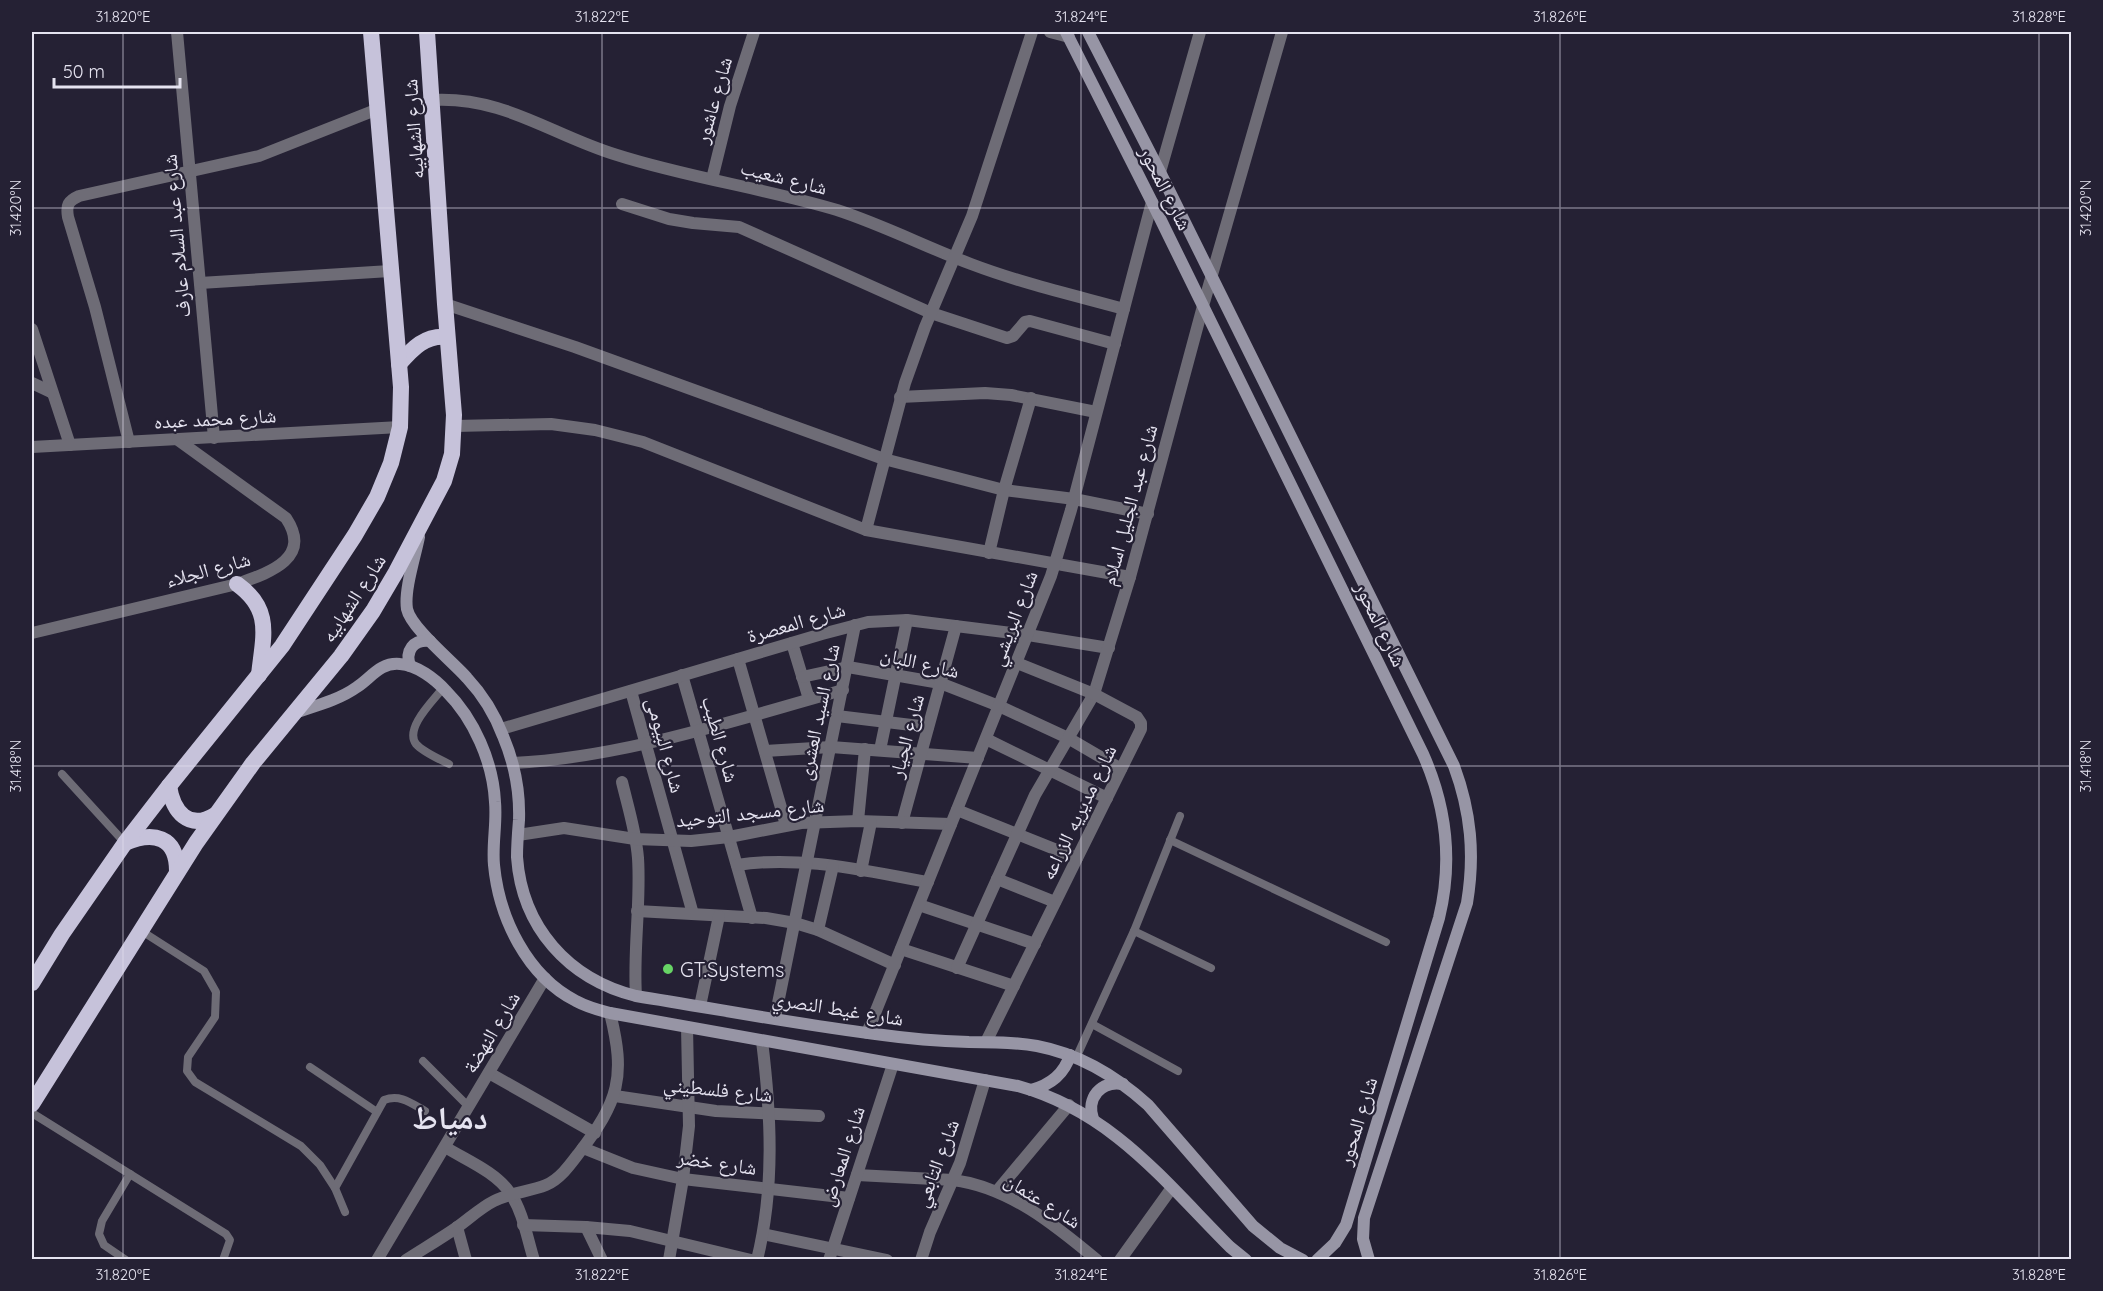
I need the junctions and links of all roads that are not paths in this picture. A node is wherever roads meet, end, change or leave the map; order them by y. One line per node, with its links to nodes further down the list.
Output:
1 (177, 32): 13 (street, شارع عبد السلام عارف)
2 (371, 32): 12 (highway, شارع الشهابيه)
3 (428, 32): 11 (highway, شارع الشهابيه)
4 (754, 32): 15 (street, شارع عاشور)
5 (1032, 32): 18 (street)
6 (1050, 32): 10 (street)
7 (1088, 32): 14 (main road, شارع المحور)
8 (1200, 32): 14 (street)
9 (1282, 32): 20 (street, شارع عبد الجليل اسلام)
10 (1067, 34): 16 (main road, شارع المحور)
11 (432, 100): 15 (street, شارع شعيب); 22 (highway, شارع الشهابيه)
12 (378, 109): 13 (street); 19 (highway, شارع الشهابيه)
13 (190, 172): 21 (street, شارع عبد السلام عارف); 39 (street)
14 (1160, 172): 20 (main road, شارع المحور)
15 (712, 179): 18 (street, شارع شعيب)
16 (1152, 202): 23 (main road, شارع المحور); 24 (street, شارع البريشي)
17 (622, 204): 25 (street)
18 (955, 258): 24 (street, شارع شعيب); 25 (street)
19 (390, 272): 21 (street); 29 (highway, شارع الشهابيه)
20 (1212, 276): 23 (street, شارع عبد الجليل اسلام); 209 (main road, شارع المحور)
21 (200, 283): 37 (street, شارع عبد السلام عارف)
22 (445, 304): 27 (highway, شارع الشهابيه); 42 (street)
23 (1203, 306): 45 (street, شارع عبد الجليل اسلام); 208 (main road, شارع المحور)
24 (1124, 309): 28 (street, شارع البريشي)
25 (931, 313): 28 (street); 32 (street)
26 (32, 329): 31 (street)
27 (447, 337): 29 (highway); 35 (highway, شارع الشهابيه)
28 (1114, 344): 34 (street, شارع البريشي)
29 (399, 364): 36 (highway, شارع الشهابيه)
30 (32, 383): 31 (street)
31 (51, 392): 40 (street)
32 (900, 397): 33 (street); 42 (street)
33 (1031, 398): 34 (street); 43 (street)
34 (1096, 412): 44 (street, شارع البريشي)
35 (455, 426): 46 (highway, شارع الشهابيه); 47 (street)
36 (400, 427): 37 (street, شارع محمد عبده); 66 (highway, شارع الشهابيه)
37 (214, 438): 38 (street, شارع محمد عبده)
38 (178, 440): 39 (street, شارع محمد عبده); 51 (street, شارع الجلاء)
39 (129, 441): 40 (street, شارع محمد عبده)
40 (70, 445): 41 (street, شارع محمد عبده)
41 (32, 447)
42 (884, 459): 43 (street); 47 (street)
43 (1004, 490): 44 (street); 48 (street)
44 (1074, 499): 45 (street); 49 (street, شارع البريشي)
45 (1148, 514): 50 (street, شارع عبد الجليل اسلام)
46 (422, 525): 57 (main road, شارع غيط النصري); 75 (highway, شارع الشهابيه)
47 (866, 530): 48 (street)
48 (988, 554): 49 (street)
49 (1055, 564): 50 (street); 56 (street, شارع البريشي)
50 (1130, 578): 59 (street, شارع عبد الجليل اسلام)
51 (237, 584): 55 (street, شارع الجلاء); 66 (highway)
52 (907, 620): 53 (street, شارع المعصرة); 54 (street, شارع المعصرة); 65 (street)
53 (855, 625): 58 (street, شارع المعصرة); 63 (street, شارع السيد العشرى)
54 (956, 626): 56 (street, شارع المعصرة); 68 (street, شارع الجيار)
55 (32, 633)
56 (1028, 635): 59 (street, شارع المعصرة); 61 (street, شارع البريشي)
57 (430, 641): 62 (main road); 80 (main road, شارع غيط النصري)
58 (792, 643): 60 (street, شارع المعصرة); 67 (street)
59 (1109, 648): 72 (street, شارع عبد الجليل اسلام)
60 (738, 659): 64 (street, شارع المعصرة); 76 (street)
61 (1017, 663): 72 (street, شارع مديريه الزراعه); 74 (street, شارع البريشي)
62 (410, 666): 69 (main road); 75 (main road)
63 (848, 667): 65 (street, شارع اللبان); 67 (street, شارع اللبان); 70 (street, شارع السيد العشرى)
64 (682, 675): 71 (street, شارع المعصرة); 81 (street, شارع الطيب)
65 (896, 675): 68 (street, شارع اللبان); 78 (street)
66 (259, 676): 97 (highway, شارع الشهابيه)
67 (802, 677): 73 (street)
68 (940, 683): 74 (street, شارع اللبان); 79 (street, شارع الجيار)
69 (443, 688): 92 (lane); 140 (main road)
70 (843, 690): 73 (street); 77 (street, شارع السيد العشرى)
71 (631, 691): 80 (street, شارع المعصرة); 84 (street, شارع البيومى)
72 (1094, 694): 82 (street, شارع عبد الجليل اسلام); 93 (street, شارع مديريه الزراعه)
73 (809, 699): 76 (street)
74 (999, 706): 82 (street, شارع اللبان); 83 (street, شارع البريشي)
75 (293, 714): 100 (highway, شارع الشهابيه)
76 (754, 714): 81 (street); 88 (street)
77 (837, 716): 78 (street); 85 (street, شارع السيد العشرى)
78 (886, 722): 79 (street); 87 (street)
79 (928, 727): 89 (street, شارع الجيار)
80 (501, 729): 91 (main road, شارع غيط النصري)
81 (698, 729): 84 (street); 110 (street, شارع الطيب)
82 (1068, 738): 93 (street, شارع اللبان); 94 (street, شارع عبد الجليل اسلام)
83 (986, 739): 90 (street, شارع البريشي); 94 (street)
84 (646, 744): 91 (street); 113 (street, شارع البيومى)
85 (831, 747): 86 (street); 88 (street); 102 (street, شارع السيد العشرى)
86 (865, 749): 87 (street); 103 (street)
87 (880, 750): 89 (street)
88 (765, 751): 107 (street)
89 (921, 754): 90 (street); 105 (street, شارع الجيار)
90 (978, 758): 99 (street, شارع البريشي)
91 (513, 763): 109 (main road, شارع غيط النصري)
92 (449, 764)
93 (1121, 769): 98 (street, شارع مديريه الزراعه)
94 (1048, 770): 98 (street); 108 (street, شارع عبد الجليل اسلام)
95 (62, 774): 114 (lane)
96 (622, 782): 111 (street)
97 (169, 786): 100 (highway); 114 (highway, شارع الشهابيه)
98 (1107, 798): 115 (street, شارع مديريه الزراعه)
99 (957, 810): 106 (street, شارع البريشي); 108 (street)
100 (215, 814): 119 (highway, شارع الشهابيه)
101 (1180, 816): 112 (lane)
102 (815, 822): 103 (street, شارع مسجد التوحيد); 107 (street, شارع مسجد التوحيد); 116 (street, شارع السيد العشرى)
103 (858, 822): 104 (street, شارع مسجد التوحيد)
104 (871, 822): 105 (street, شارع مسجد التوحيد); 120 (street)
105 (902, 823): 106 (street, شارع مسجد التوحيد)
106 (951, 824): 122 (street, شارع البريشي)
107 (786, 825): 110 (street, شارع مسجد التوحيد)
108 (1017, 834): 115 (street); 121 (street, شارع عبد الجليل اسلام)
109 (518, 835): 111 (street, شارع مسجد التوحيد); 143 (main road, شارع غيط النصري)
110 (729, 837): 113 (street, شارع مسجد التوحيد); 117 (street, شارع الطيب)
111 (635, 838): 113 (street, شارع مسجد التوحيد); 125 (street)
112 (1170, 840): 133 (lane); 134 (lane)
113 (673, 841): 126 (street, شارع البيومى)
114 (125, 843): 119 (highway); 141 (highway, شارع الشهابيه)
115 (1077, 858): 123 (street, شارع مديريه الزراعه)
116 (807, 862): 117 (street); 118 (street); 129 (street, شارع السيد العشرى)
117 (737, 865): 128 (street, شارع الطيب)
118 (833, 866): 120 (street); 132 (street)
119 (177, 871): 131 (highway, شارع الشهابيه)
120 (861, 871): 122 (street)
121 (997, 879): 123 (street); 130 (street, شارع عبد الجليل اسلام)
122 (928, 882): 124 (street, شارع البريشي)
123 (1055, 902): 135 (street, شارع مديريه الزراعه)
124 (919, 905): 130 (street); 136 (street, شارع البريشي)
125 (637, 911): 126 (street); 143 (street)
126 (693, 914): 127 (street)
127 (719, 916): 128 (street); 144 (street)
128 (752, 918): 129 (street)
129 (795, 923): 132 (street); 146 (street, شارع السيد العشرى)
130 (976, 924): 135 (street); 138 (street, شارع عبد الجليل اسلام)
131 (140, 930): 162 (highway, شارع الشهابيه); 179 (lane)
132 (818, 930): 137 (street)
133 (1134, 931): 139 (lane); 147 (lane)
134 (1386, 942)
135 (1035, 944): 142 (street, شارع مديريه الزراعه)
136 (901, 949): 137 (street, شارع البريشي); 138 (street)
137 (895, 965): 149 (street, شارع البريشي)
138 (957, 968): 142 (street)
139 (1210, 968)
140 (545, 978): 145 (main road); 157 (street, شارع النهضة)
141 (32, 983)
142 (1014, 986): 151 (street, شارع مديريه الزراعه)
143 (636, 996): 144 (main road, شارع غيط النصري)
144 (700, 1006): 146 (main road, شارع غيط النصري)
145 (610, 1013): 148 (main road); 161 (street)
146 (775, 1018): 149 (main road, شارع غيط النصري)
147 (1092, 1024): 152 (lane); 156 (lane)
148 (687, 1027): 150 (main road); 165 (street)
149 (867, 1033): 151 (main road, شارع غيط النصري)
150 (762, 1041): 154 (main road); 169 (street)
151 (986, 1042): 152 (main road, شارع غيط النصري)
152 (1073, 1057): 159 (main road, شارع غيط النصري); 160 (main road)
153 (423, 1061): 164 (lane)
154 (893, 1064): 158 (main road); 176 (street, شارع المعارض)
155 (310, 1067): 167 (lane)
156 (1178, 1071)
157 (489, 1073): 164 (street, شارع النهضة); 172 (street)
158 (985, 1080): 160 (main road); 178 (street, شارع التابعي)
159 (1124, 1085): 171 (main road); 207 (main road, شارع غيط النصري)
160 (1031, 1090): 163 (main road)
161 (615, 1096): 165 (street, شارع فلسطيني); 172 (street)
162 (32, 1104)
163 (1070, 1105): 171 (main road); 182 (street)
164 (469, 1107): 173 (street, شارع النهضة)
165 (690, 1108): 169 (street, شارع فلسطيني); 177 (street)
166 (425, 1111): 167 (lane)
167 (377, 1112): 179 (lane)
168 (32, 1113): 175 (lane)
169 (769, 1114): 170 (street, شارع فلسطيني); 181 (street)
170 (819, 1116)
171 (1093, 1119): 180 (main road)
172 (595, 1133): 174 (street)
173 (445, 1147): 183 (street); 195 (street, شارع النهضة)
174 (584, 1148): 177 (street, شارع خضر); 183 (street)
175 (130, 1174): 193 (lane); 194 (lane)
176 (857, 1175): 178 (street, شارع عثمان); 184 (street, شارع المعارض)
177 (683, 1179): 181 (street, شارع خضر); 190 (street)
178 (953, 1180): 182 (street, شارع عثمان); 204 (street, شارع التابعي)
179 (335, 1188): 185 (lane)
180 (1172, 1189): 192 (main road); 206 (street)
181 (769, 1190): 184 (street, شارع خضر); 189 (street)
182 (997, 1191): 205 (street, شارع عثمان)
183 (511, 1193): 186 (street); 187 (street)
184 (849, 1198): 191 (street, شارع المعارض)
185 (345, 1212)
186 (523, 1225): 188 (street); 198 (street)
187 (457, 1227): 196 (street); 197 (street)
188 (586, 1227): 190 (street); 199 (street)
189 (763, 1234): 191 (street); 202 (street)
190 (674, 1240): 200 (street); 201 (street)
191 (830, 1254): 203 (street)
192 (1243, 1259)
193 (126, 1260)
194 (223, 1260)
195 (377, 1260)
196 (406, 1260)
197 (466, 1260)
198 (534, 1260)
199 (602, 1260)
200 (669, 1260)
201 (751, 1260)
202 (757, 1260)
203 (887, 1260)
204 (921, 1260)
205 (1097, 1260)
206 (1120, 1260)
207 (1303, 1260)
208 (1317, 1260)
209 (1369, 1260)

